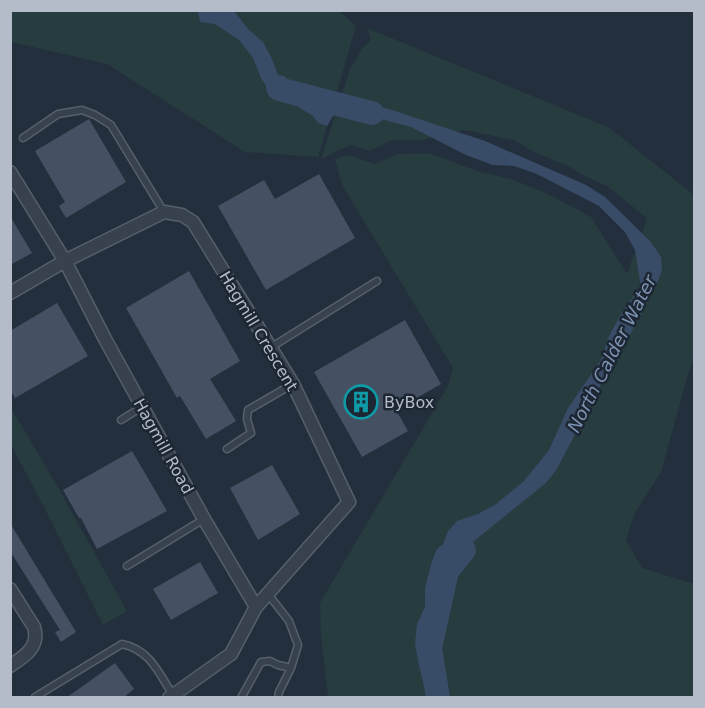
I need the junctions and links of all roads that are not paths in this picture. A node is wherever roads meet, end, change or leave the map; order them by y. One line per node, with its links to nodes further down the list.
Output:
1 (23, 138): 3 (lane)
2 (12, 179): 4 (street, Hagmill Road)
3 (164, 212): 4 (street); 7 (street, Hagmill Crescent)
4 (65, 261): 6 (street); 9 (street, Hagmill Road)
5 (377, 281): 7 (lane)
6 (10, 293)
7 (270, 348): 8 (street, Hagmill Crescent)
8 (293, 384): 11 (lane); 15 (street, Hagmill Crescent)
9 (142, 407): 10 (lane); 12 (street, Hagmill Road)
10 (121, 420)
11 (227, 449)
12 (204, 519): 13 (lane); 16 (street, Hagmill Road)
13 (127, 566)
14 (10, 589): 17 (street)
15 (267, 592): 16 (street, Hagmill Crescent); 18 (lane)
16 (256, 607): 19 (street)
17 (10, 666)
18 (291, 668): 21 (lane); 22 (lane)
19 (171, 696): 20 (lane)
20 (35, 698)
21 (241, 698)
22 (278, 698)

